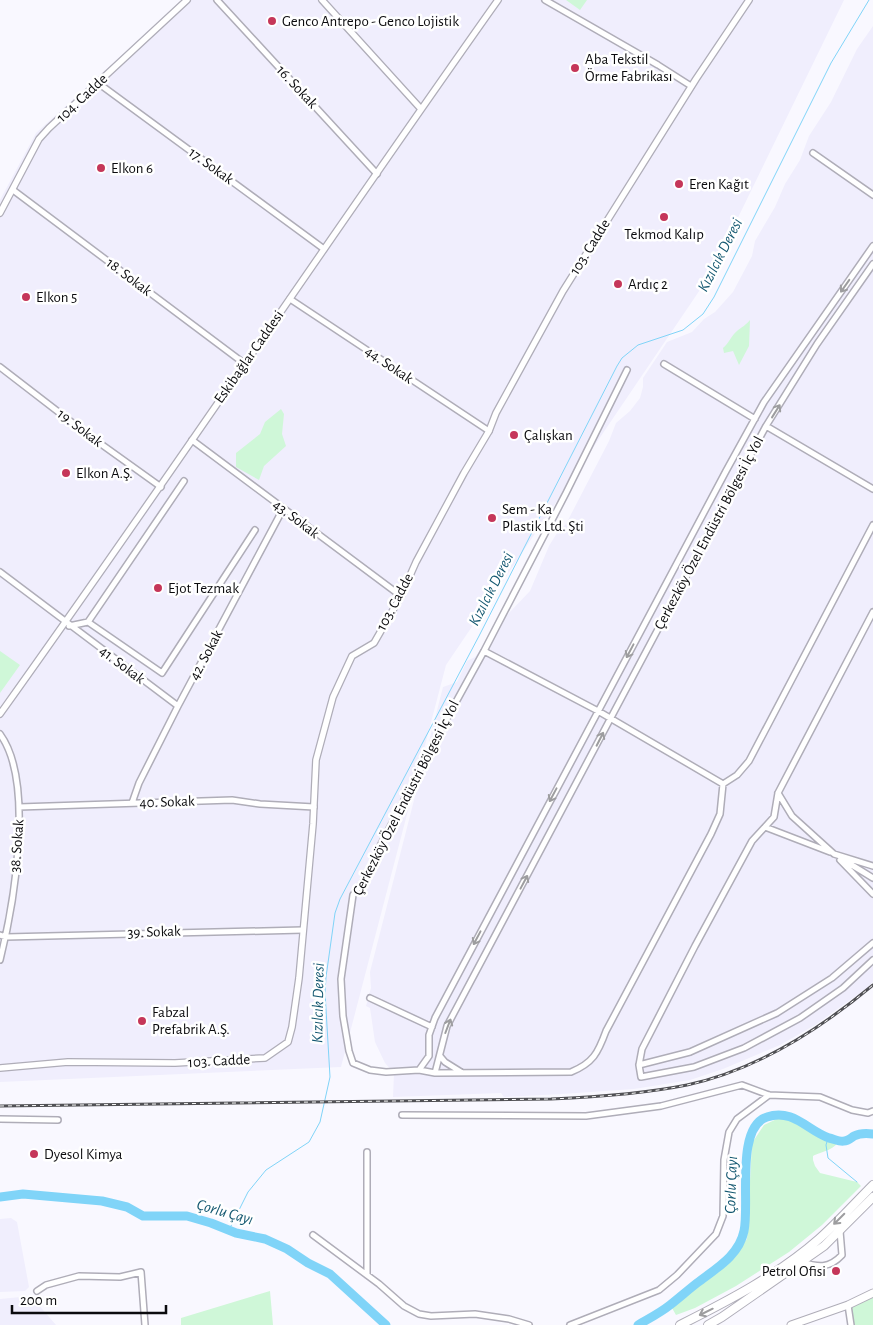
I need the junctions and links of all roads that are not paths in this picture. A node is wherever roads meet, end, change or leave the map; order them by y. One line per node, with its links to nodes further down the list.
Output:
1 (187, 0): 7 (street, 104. Cadde)
2 (217, 0): 11 (street, 16. Sokak)
3 (322, 0): 9 (street)
4 (498, 0): 9 (street, Eskibağlar Caddesi)
5 (546, 0): 8 (street)
6 (749, 0): 8 (street, 103. Cadde)
7 (98, 83): 12 (street, 104. Cadde); 16 (street, 17. Sokak)
8 (691, 86): 25 (street, 103. Cadde)
9 (421, 109): 11 (street, Eskibağlar Caddesi)
10 (813, 153): 13 (street)
11 (377, 174): 16 (street, Eskibağlar Caddesi)
12 (13, 190): 14 (street, 104. Cadde); 19 (street, 18. Sokak)
13 (873, 194)
14 (0, 214)
15 (873, 246): 23 (street, Çerkezköy Özel Endüstri Bölgesi İç Yol, one-way to 23)
16 (324, 249): 18 (street, Eskibağlar Caddesi)
17 (873, 264): 24 (street, Çerkezköy Özel Endüstri Bölgesi İç Yol, one-way to 17)
18 (290, 299): 19 (street, Eskibağlar Caddesi); 25 (street, 44. Sokak)
19 (245, 364): 26 (street, Eskibağlar Caddesi)
20 (664, 364): 23 (street, Çerkezköy Özel Endüstri Bölgesi İç Yol)
21 (0, 367): 28 (street, 19. Sokak)
22 (626, 370): 38 (street, Çerkezköy Özel Endüstri Bölgesi İç Yol)
23 (755, 419): 40 (street, Çerkezköy Özel Endüstri Bölgesi İç Yol, one-way to 40)
24 (766, 426): 29 (street, Çerkezköy Özel Endüstri Bölgesi İç Yol); 42 (street, Çerkezköy Özel Endüstri Bölgesi İç Yol)
25 (489, 431): 34 (street, 103. Cadde)
26 (192, 440): 28 (street, Eskibağlar Caddesi); 30 (street, 43. Sokak)
27 (184, 481): 36 (street)
28 (161, 486): 37 (street, Eskibağlar Caddesi)
29 (873, 489)
30 (283, 509): 34 (street, 43. Sokak); 39 (street, 42. Sokak)
31 (873, 525): 44 (street)
32 (255, 530): 36 (street)
33 (0, 572): 37 (street, 41. Sokak)
34 (401, 596): 48 (street, 103. Cadde)
35 (873, 612): 45 (street)
36 (88, 622): 37 (street)
37 (67, 624): 39 (street, 41. Sokak); 41 (street, Eskibağlar Caddesi)
38 (484, 651): 40 (street); 64 (street, Çerkezköy Özel Endüstri Bölgesi İç Yol)
39 (178, 706): 46 (street, 42. Sokak)
40 (598, 711): 42 (street); 60 (street, Çerkezköy Özel Endüstri Bölgesi İç Yol, one-way to 60)
41 (0, 714)
42 (610, 719): 44 (street); 61 (street, Çerkezköy Özel Endüstri Bölgesi İç Yol, one-way to 42)
43 (0, 734): 47 (street, 38. Sokak)
44 (723, 784): 66 (street, Çerkezköy Özel Endüstri Bölgesi İç Yol)
45 (778, 793): 49 (street); 50 (street)
46 (132, 803): 47 (street, 40. Sokak); 48 (street, 40. Sokak)
47 (19, 807): 55 (street, 38. Sokak)
48 (314, 807): 54 (street, 103. Cadde)
49 (764, 827): 50 (street); 62 (street)
50 (834, 854): 51 (street); 52 (street); 53 (street)
51 (873, 866)
52 (873, 878)
53 (873, 894)
54 (302, 930): 55 (street, 39. Sokak); 63 (street, 103. Cadde)
55 (3, 936): 57 (street, 38. Sokak)
56 (873, 944): 62 (street)
57 (0, 960)
58 (873, 960): 62 (street)
59 (370, 998): 60 (street)
60 (432, 1027): 64 (street, Çerkezköy Özel Endüstri Bölgesi İç Yol)
61 (440, 1056): 65 (street, Çerkezköy Özel Endüstri Bölgesi İç Yol); 66 (street)
62 (639, 1065)
63 (0, 1068)
64 (419, 1070): 65 (street, Çerkezköy Özel Endüstri Bölgesi İç Yol)
65 (435, 1073): 66 (street, Çerkezköy Özel Endüstri Bölgesi İç Yol)
66 (461, 1073)
67 (769, 1095): 68 (street); 69 (street); 84 (street)
68 (873, 1111)
69 (402, 1115)
70 (0, 1119): 71 (street)
71 (58, 1120)
72 (367, 1152): 78 (street)
73 (873, 1184): 85 (main road, one-way to 85)
74 (873, 1197): 75 (main road)
75 (840, 1231): 77 (main road); 77 (street)
76 (313, 1234): 78 (street)
77 (801, 1262): 86 (main road)
78 (367, 1275): 83 (street)
79 (36, 1291): 82 (street)
80 (873, 1293): 81 (main road)
81 (848, 1304): 87 (main road); 88 (street)
82 (145, 1325)
83 (529, 1325)
84 (570, 1325)
85 (680, 1325)
86 (708, 1325)
87 (791, 1325)
88 (851, 1325)

